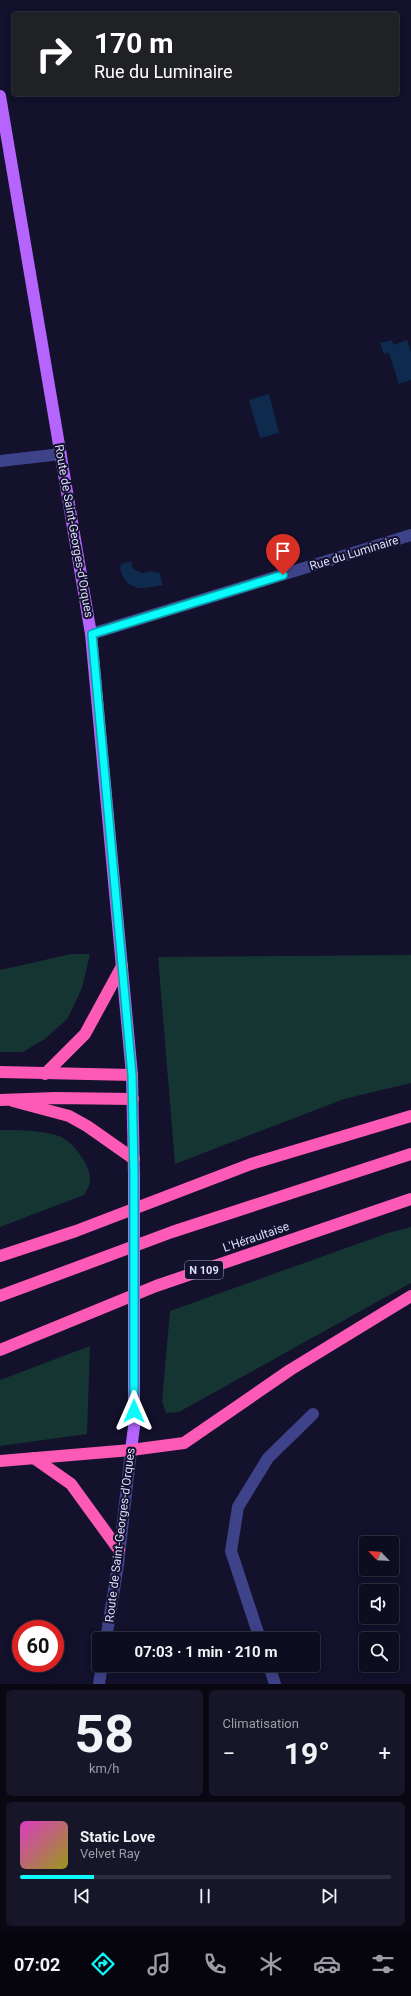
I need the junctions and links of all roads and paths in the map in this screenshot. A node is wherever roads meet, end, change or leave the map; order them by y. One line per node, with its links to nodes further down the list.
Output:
1 (0, 96): 2 (main road, Route de Saint-Georges-d'Orques)
2 (61, 454): 3 (street); 5 (main road, Route de Saint-Georges-d'Orques)
3 (0, 461)
4 (411, 535): 5 (street, Rue du Luminaire)
5 (92, 634): 6 (main road, Route de Saint-Georges-d'Orques)
6 (122, 966): 8 (highway); 9 (main road, Route de Saint-Georges-d'Orques)
7 (0, 1072): 8 (highway)
8 (44, 1074): 9 (highway)
9 (132, 1075): 10 (main road, Route de Saint-Georges-d'Orques)
10 (133, 1099): 12 (highway); 15 (main road, Route de Saint-Georges-d'Orques)
11 (0, 1100): 12 (highway)
12 (13, 1101): 15 (highway)
13 (411, 1116): 17 (highway)
14 (411, 1154): 18 (highway)
15 (134, 1159): 22 (main road, Route de Saint-Georges-d'Orques, bridge)
16 (411, 1199): 20 (highway, L'Héraultaise / N 109)
17 (0, 1256)
18 (0, 1296)
19 (411, 1296): 22 (highway)
20 (0, 1350)
21 (313, 1414): 27 (street)
22 (131, 1450): 23 (highway); 25 (street, Route de Saint-Georges-d'Orques)
23 (34, 1458): 24 (highway); 25 (highway)
24 (0, 1461)
25 (119, 1550): 26 (street, Route de Saint-Georges-d'Orques)
26 (107, 1632)
27 (258, 1632)
28 (101, 1672): 30 (street)
29 (271, 1672): 31 (street)
30 (98, 1684)
31 (275, 1684)

